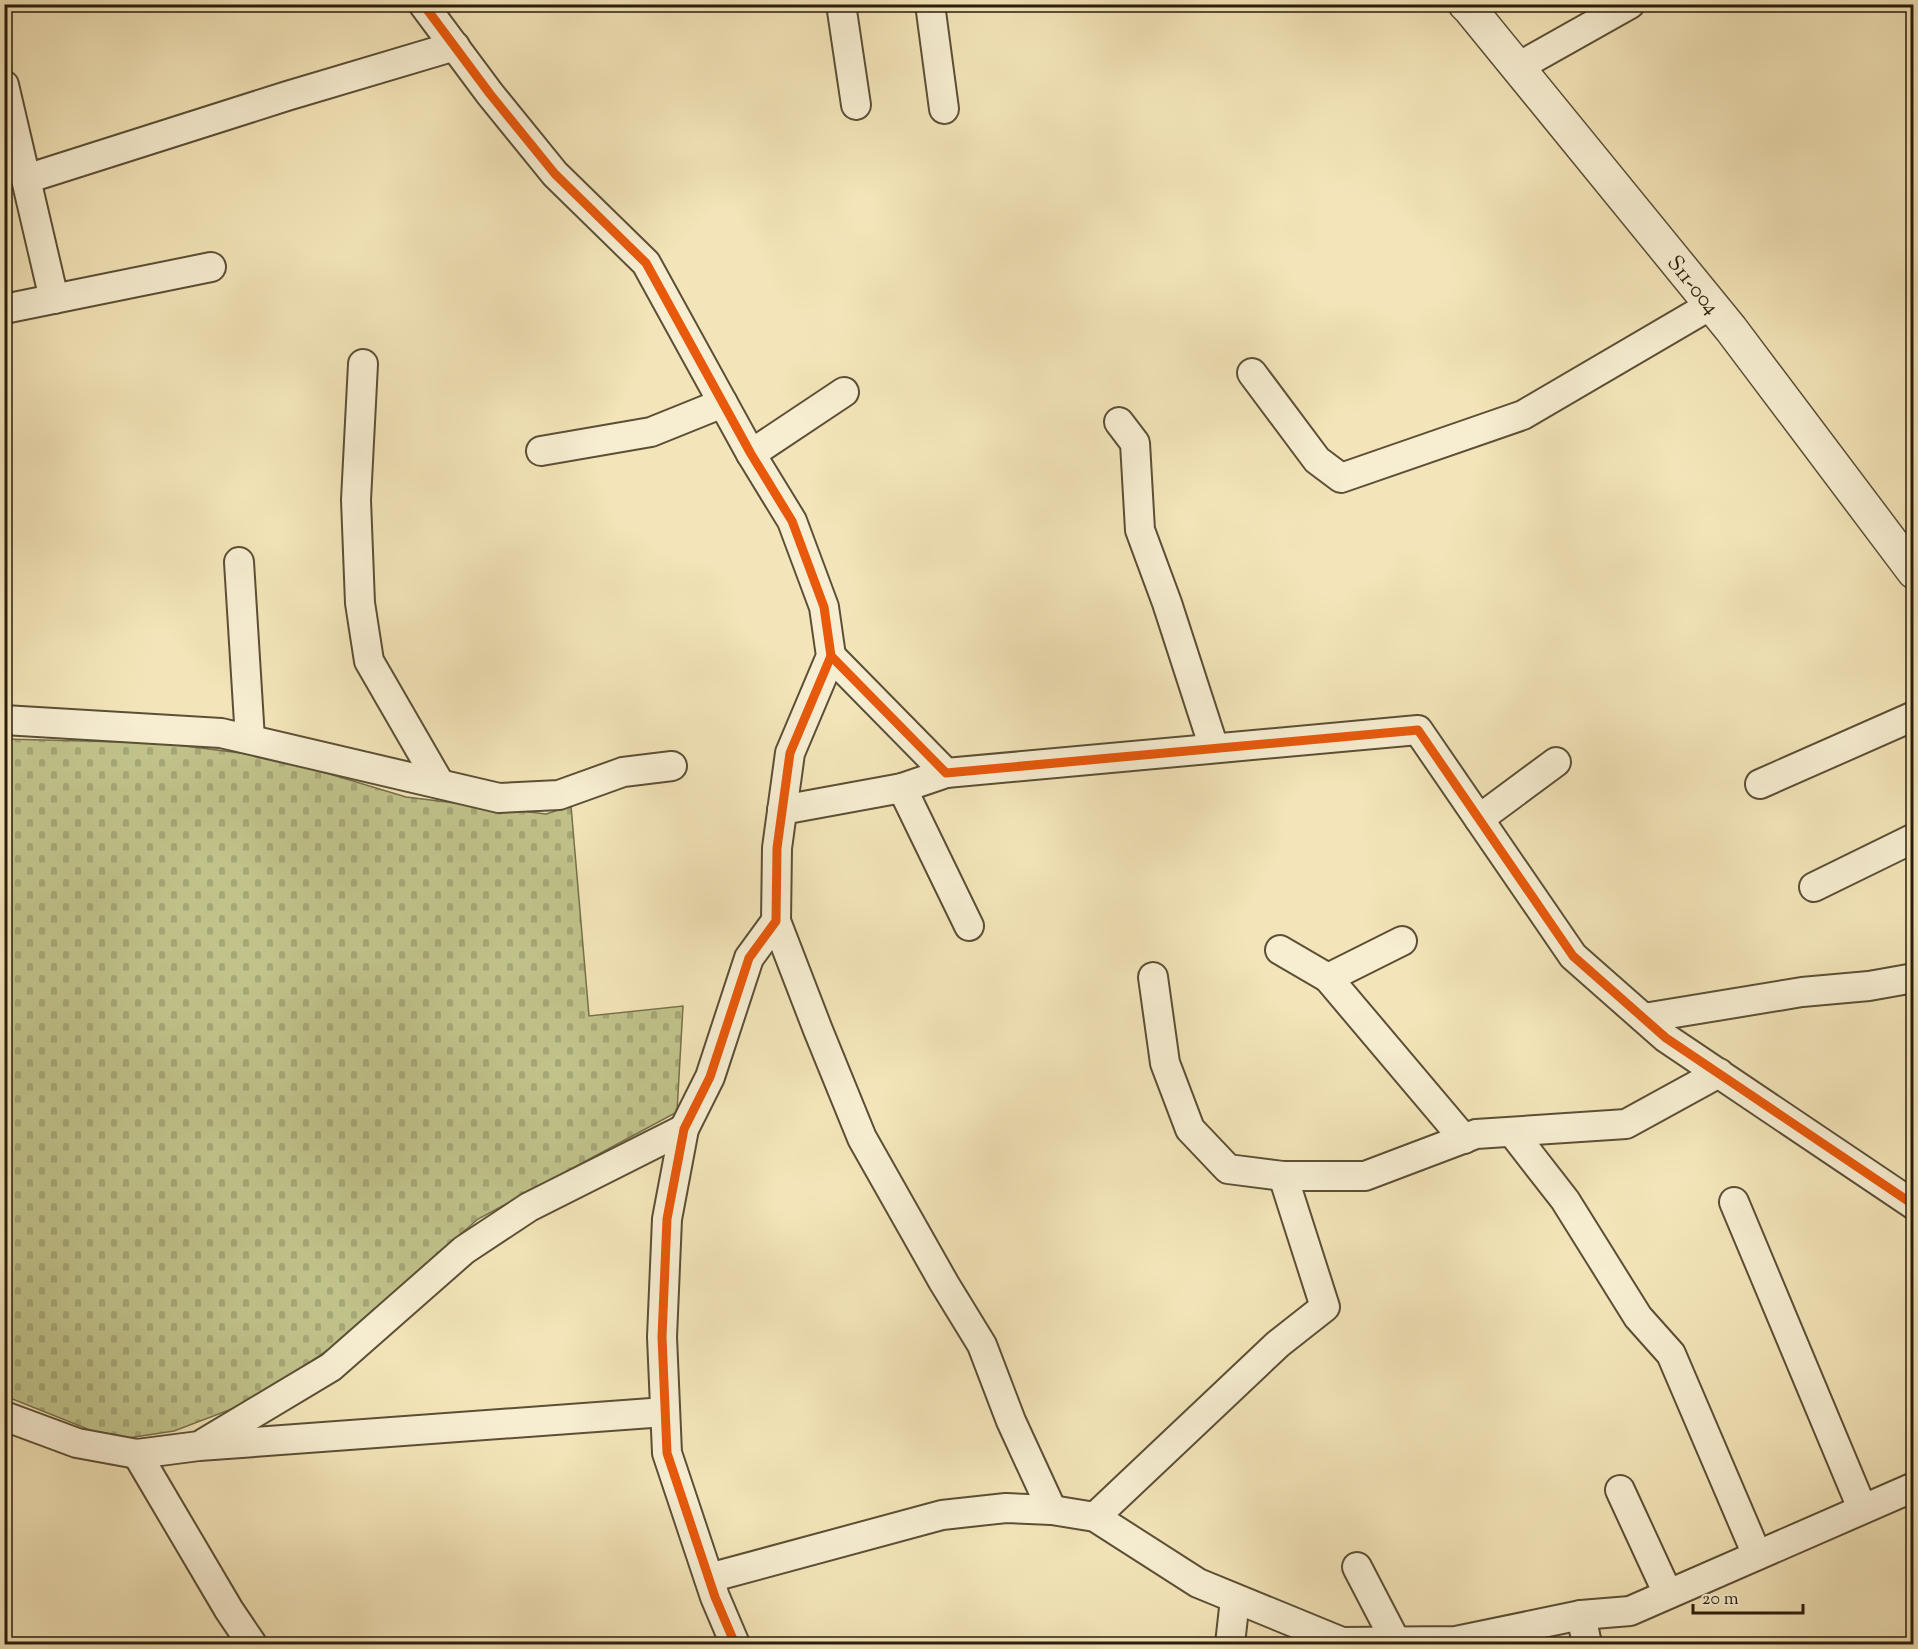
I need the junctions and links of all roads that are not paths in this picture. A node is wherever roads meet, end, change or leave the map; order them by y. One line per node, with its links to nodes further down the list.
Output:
1 (423, 4): 6 (street)
2 (841, 4): 9 (street)
3 (930, 4): 10 (street)
4 (1465, 4): 7 (street, S11-004)
5 (1630, 4): 7 (street)
6 (455, 46): 11 (street); 19 (street)
7 (1518, 67): 14 (street, S11-004)
8 (4, 85): 11 (street)
9 (856, 105)
10 (944, 109)
11 (26, 179): 13 (street)
12 (211, 267): 13 (street)
13 (54, 299): 15 (street)
14 (1711, 305): 17 (street); 24 (street, S11-004)
15 (4, 309)
16 (363, 364): 33 (street)
17 (1252, 373)
18 (844, 392): 22 (street)
19 (723, 403): 21 (street); 22 (street)
20 (1119, 422): 29 (street)
21 (541, 451)
22 (751, 454): 25 (street)
23 (239, 562): 28 (street)
24 (1914, 572)
25 (831, 656): 32 (street); 36 (street)
26 (1914, 716): 34 (street)
27 (6, 717): 28 (street)
28 (250, 739): 33 (street)
29 (1214, 748): 32 (street); 37 (street)
30 (1556, 762): 37 (street)
31 (672, 766): 33 (street)
32 (946, 773): 35 (street)
33 (440, 784)
34 (1760, 784)
35 (902, 788): 36 (street); 41 (street)
36 (782, 810): 40 (street)
37 (1479, 819): 47 (street)
38 (1914, 838): 39 (street)
39 (1814, 886)
40 (776, 921): 49 (street); 62 (street)
41 (969, 926)
42 (1402, 940): 45 (street)
43 (1280, 950): 45 (street)
44 (1152, 977): 52 (street)
45 (1328, 978): 51 (street)
46 (1914, 978): 47 (street)
47 (1644, 1018): 48 (street)
48 (1719, 1073): 50 (street); 54 (street)
49 (684, 1130): 55 (street); 57 (street)
50 (1512, 1132): 51 (street); 64 (street)
51 (1464, 1139): 52 (street)
52 (1283, 1176): 63 (street)
53 (1734, 1202): 61 (street)
54 (1914, 1204)
55 (665, 1412): 57 (street); 66 (street)
56 (4, 1416): 58 (street)
57 (199, 1446): 58 (street)
58 (137, 1454): 72 (street)
59 (1914, 1487): 61 (street)
60 (1620, 1490): 67 (street)
61 (1862, 1508): 64 (street)
62 (1052, 1510): 63 (street); 66 (street)
63 (1095, 1517): 68 (street)
64 (1757, 1555): 67 (street)
65 (1357, 1567): 70 (street)
66 (709, 1578): 73 (street)
67 (1668, 1594): 69 (street)
68 (1235, 1599): 70 (street); 74 (street)
69 (1581, 1615): 71 (street); 75 (street)
70 (1396, 1641): 71 (street)
71 (1456, 1643)
72 (252, 1644)
73 (735, 1644)
74 (1230, 1644)
75 (1587, 1644)

